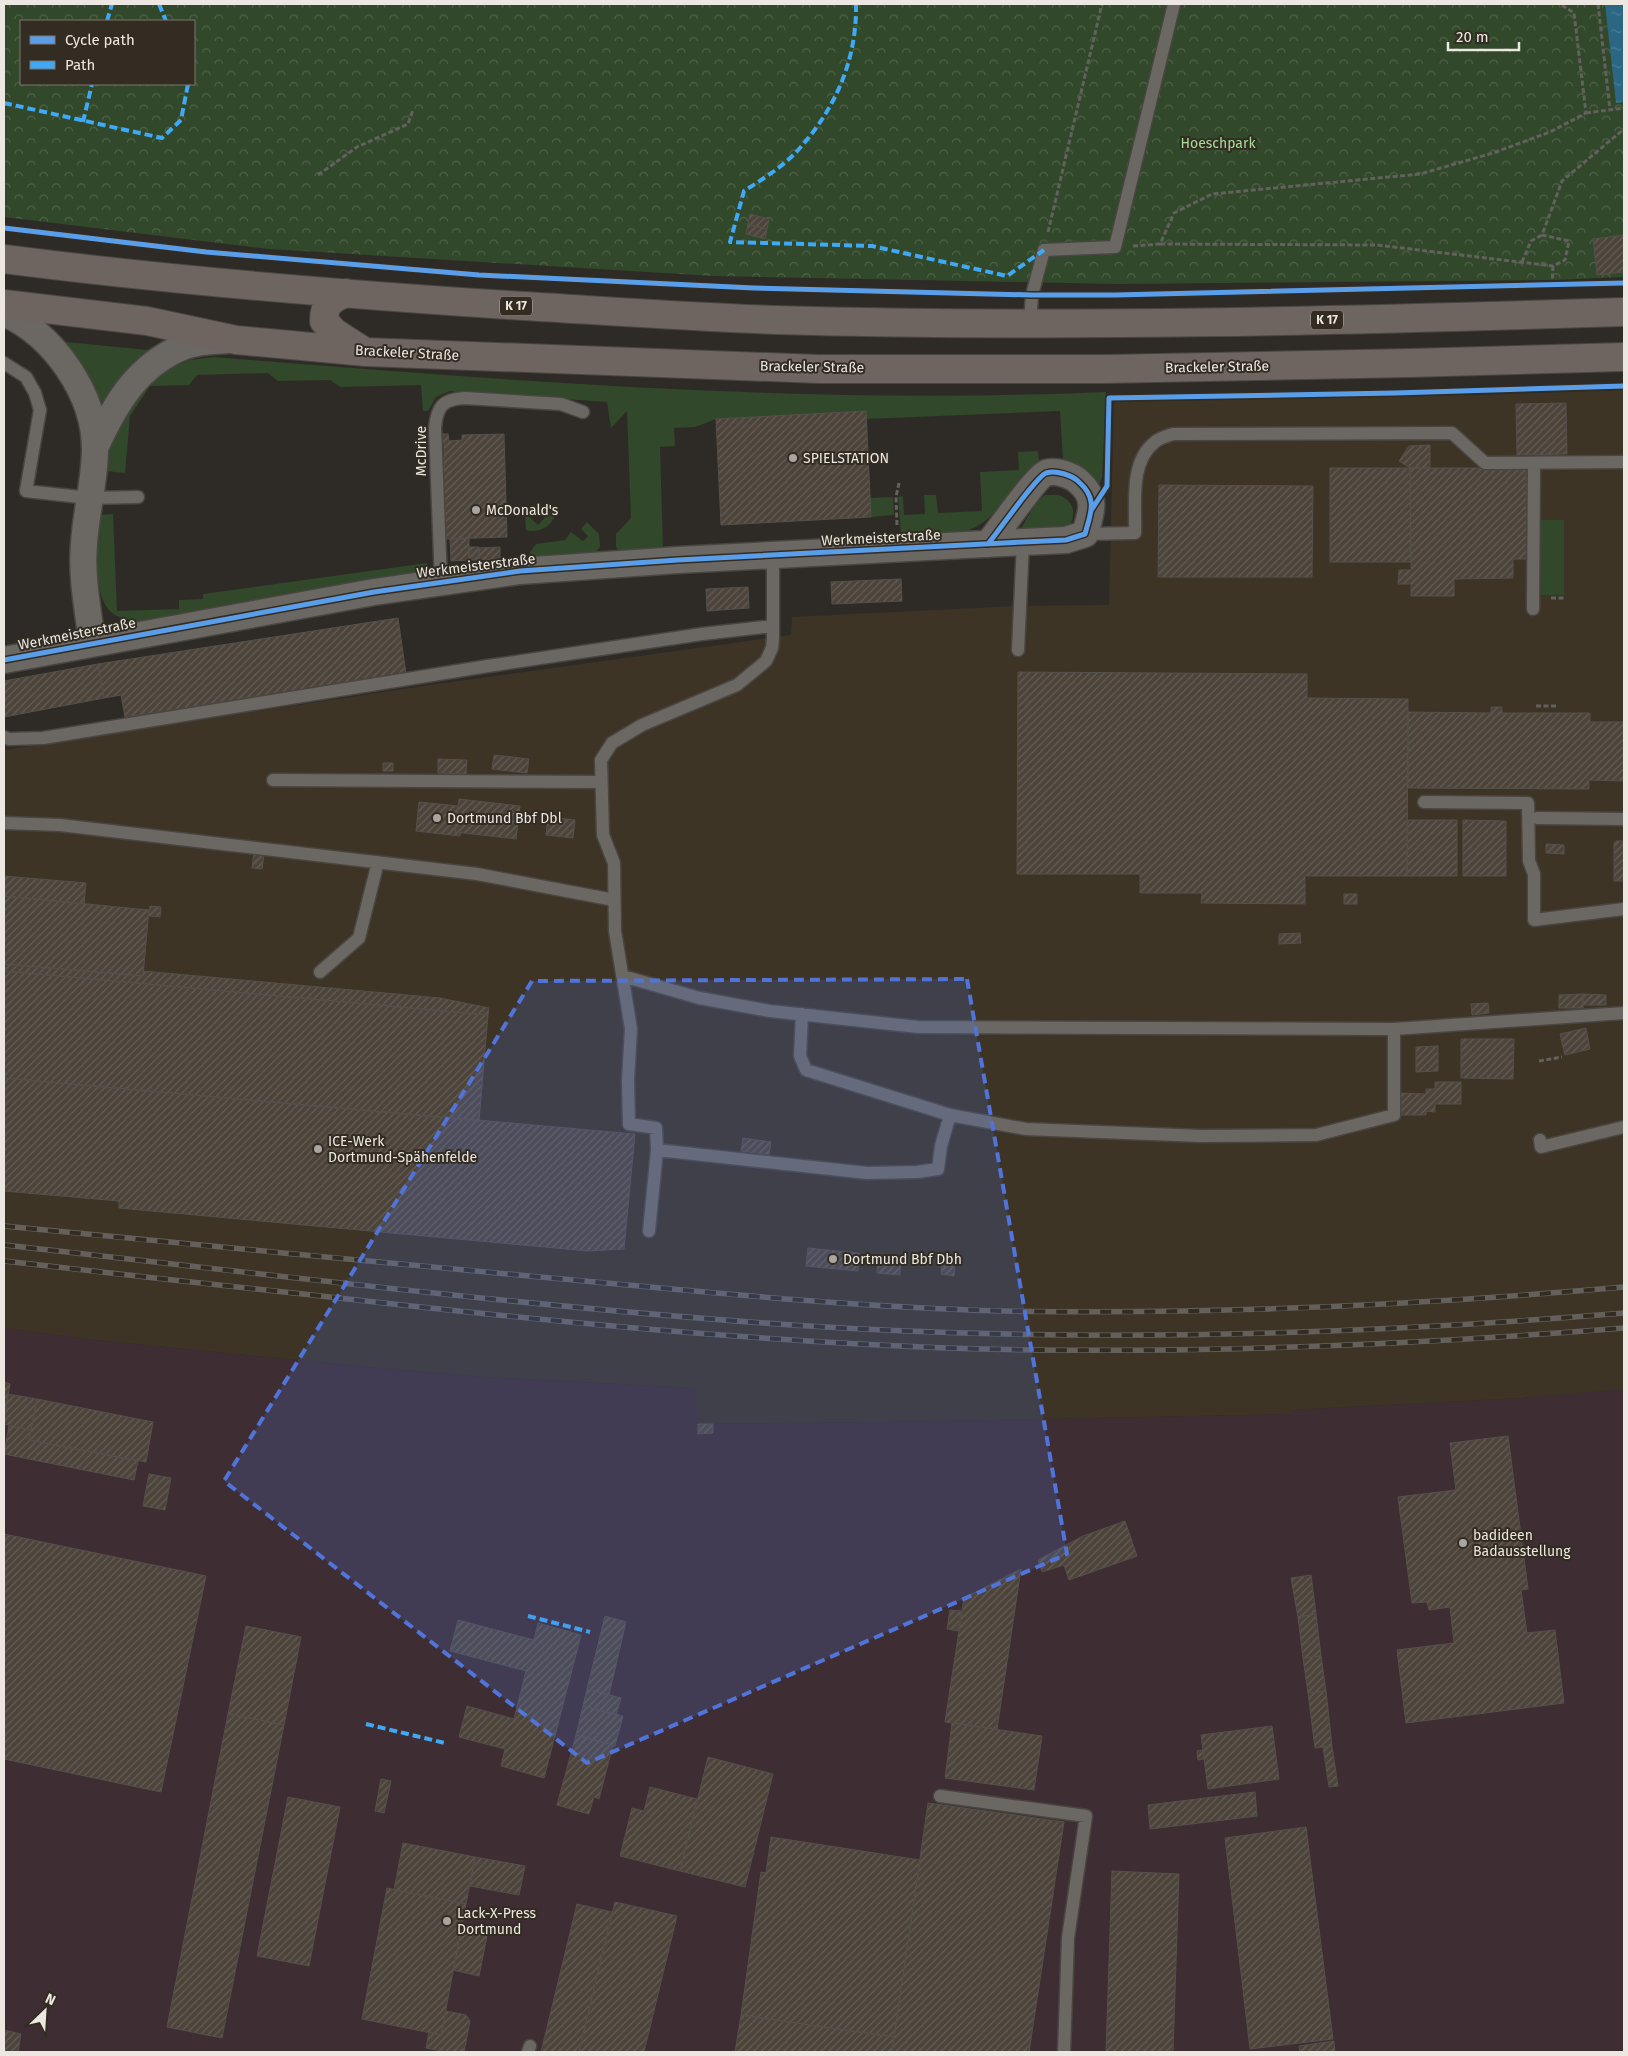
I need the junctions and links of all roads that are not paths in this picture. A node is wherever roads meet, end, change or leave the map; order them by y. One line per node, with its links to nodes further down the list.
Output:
1 (1174, 4): 7 (lane)
2 (4, 259): 3 (highway, K 17)
3 (346, 294): 7 (highway, K 17); 9 (highway)
4 (4, 304): 8 (highway, Brackeler Straße)
5 (1624, 312): 7 (highway, K 17)
6 (4, 313): 13 (street)
7 (1030, 323)
8 (236, 340): 9 (highway, Brackeler Straße); 13 (street)
9 (366, 352): 10 (highway, Brackeler Straße)
10 (1624, 357)
11 (4, 362): 17 (lane)
12 (583, 412): 22 (lane, McDrive)
13 (95, 449): 17 (street)
14 (1624, 462): 15 (lane)
15 (1534, 463): 18 (lane); 23 (lane)
16 (138, 497): 17 (lane)
17 (89, 498): 25 (street)
18 (1085, 534): 19 (street, Werkmeisterstraße); 20 (street)
19 (1023, 542): 20 (street, Werkmeisterstraße); 26 (lane)
20 (988, 544): 21 (street, Werkmeisterstraße)
21 (773, 555): 22 (street, Werkmeisterstraße); 24 (lane)
22 (441, 582): 25 (street, Werkmeisterstraße)
23 (1533, 609)
24 (773, 626): 28 (lane); 30 (lane)
25 (92, 642): 27 (street, Werkmeisterstraße)
26 (1018, 650)
27 (4, 660)
28 (4, 736)
29 (273, 780): 30 (lane)
30 (600, 782): 36 (lane)
31 (1424, 802): 37 (lane)
32 (1537, 818): 33 (lane)
33 (1624, 819)
34 (4, 823): 35 (lane)
35 (378, 862): 36 (lane); 38 (lane)
36 (614, 900): 39 (lane)
37 (1624, 909)
38 (320, 972)
39 (623, 976): 41 (lane); 46 (lane)
40 (1624, 1013): 42 (lane)
41 (802, 1014): 42 (lane); 43 (lane)
42 (1394, 1029): 43 (lane)
43 (950, 1115): 46 (lane)
44 (1624, 1127): 45 (lane)
45 (1540, 1140)
46 (657, 1150): 47 (lane)
47 (648, 1231)
48 (940, 1796): 49 (lane)
49 (1064, 2052)

